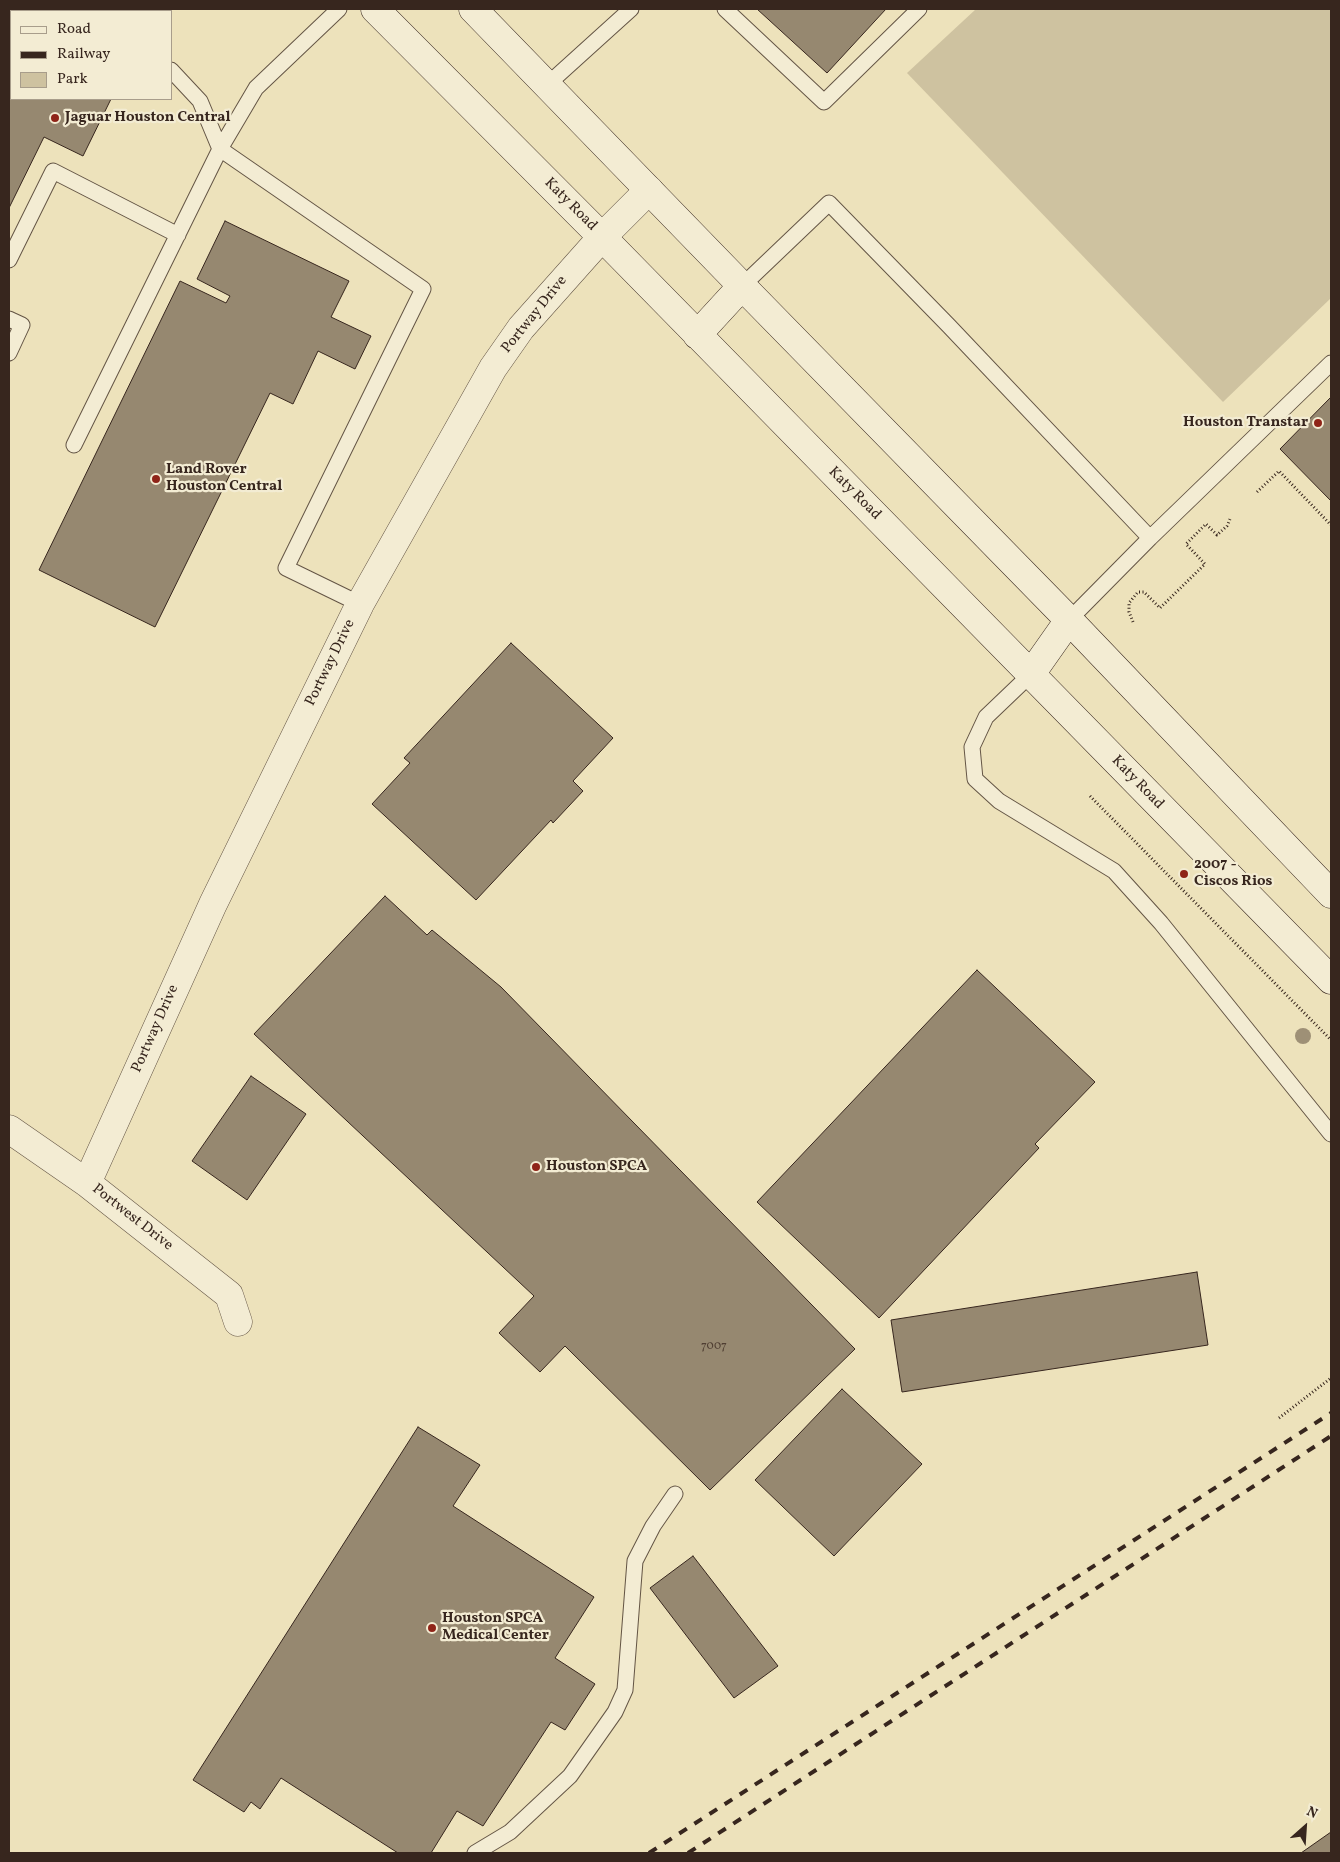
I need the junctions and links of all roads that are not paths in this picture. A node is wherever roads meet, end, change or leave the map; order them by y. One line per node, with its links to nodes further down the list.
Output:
1 (339, 9): 9 (lane)
2 (375, 9): 12 (main road, Katy Road)
3 (473, 9): 8 (main road)
4 (631, 9): 8 (lane)
5 (725, 9): 6 (lane)
6 (919, 9)
7 (172, 71): 9 (lane)
8 (547, 85): 10 (main road)
9 (220, 149): 11 (lane); 21 (lane)
10 (649, 190): 12 (main road, Portway Drive); 14 (main road)
11 (178, 235): 13 (lane); 19 (lane)
12 (602, 237): 16 (main road, Katy Road); 21 (main road, Portway Drive)
13 (9, 260)
14 (742, 286): 16 (main road); 20 (lane); 22 (main road)
15 (9, 318): 17 (lane)
16 (697, 334): 23 (main road, Katy Road)
17 (9, 352)
18 (1331, 362): 20 (lane)
19 (74, 445)
20 (1150, 538): 22 (lane)
21 (360, 604): 28 (main road, Portway Drive)
22 (1069, 620): 23 (main road); 24 (main road)
23 (1030, 674): 25 (main road, Katy Road); 27 (lane)
24 (1331, 894)
25 (1331, 980)
26 (9, 1129): 28 (main road, Portwest Drive)
27 (1331, 1134)
28 (87, 1182): 29 (main road, Portwest Drive)
29 (238, 1322)
30 (675, 1494): 31 (lane)
31 (475, 1853)

